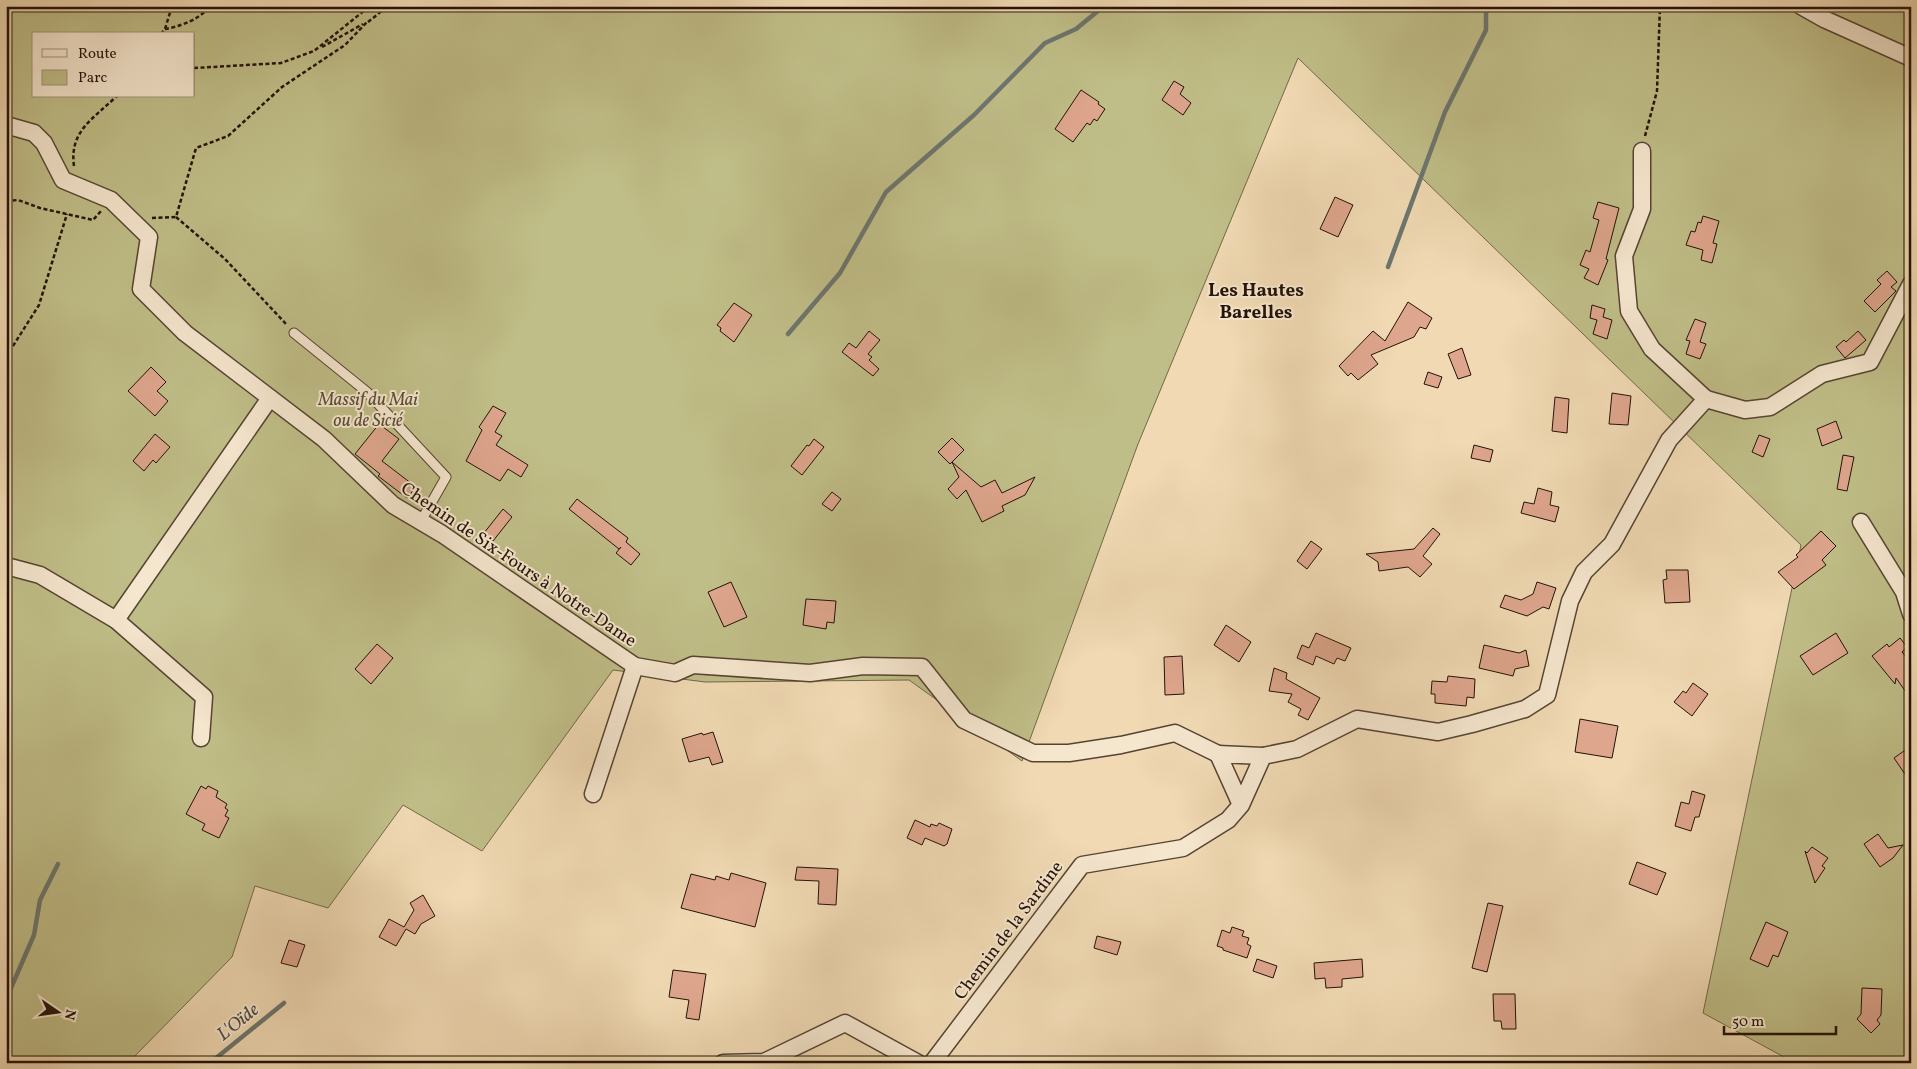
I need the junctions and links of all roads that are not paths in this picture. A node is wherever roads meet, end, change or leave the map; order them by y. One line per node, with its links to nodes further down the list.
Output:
1 (1801, 6): 2 (street)
2 (1911, 58)
3 (6, 125): 7 (street, Chemin de Six-Fours à Notre-Dame)
4 (1642, 151): 8 (street)
5 (1911, 284): 8 (street)
6 (294, 333): 9 (lane)
7 (270, 398): 9 (street, Chemin de Six-Fours à Notre-Dame); 13 (street)
8 (1706, 399): 17 (street)
9 (421, 522): 14 (street, Chemin de Six-Fours à Notre-Dame)
10 (1861, 522): 12 (street)
11 (6, 568): 13 (street)
12 (1911, 614)
13 (116, 620): 15 (street)
14 (635, 666): 16 (street, Chemin de Six-Fours à Notre-Dame); 18 (street)
15 (201, 738)
16 (1218, 754): 17 (street); 19 (street)
17 (1263, 756): 19 (street, Chemin de la Sardine)
18 (593, 794)
19 (1241, 804): 22 (street, Chemin de la Sardine)
20 (723, 1063): 21 (street)
21 (918, 1063)
22 (932, 1063)

